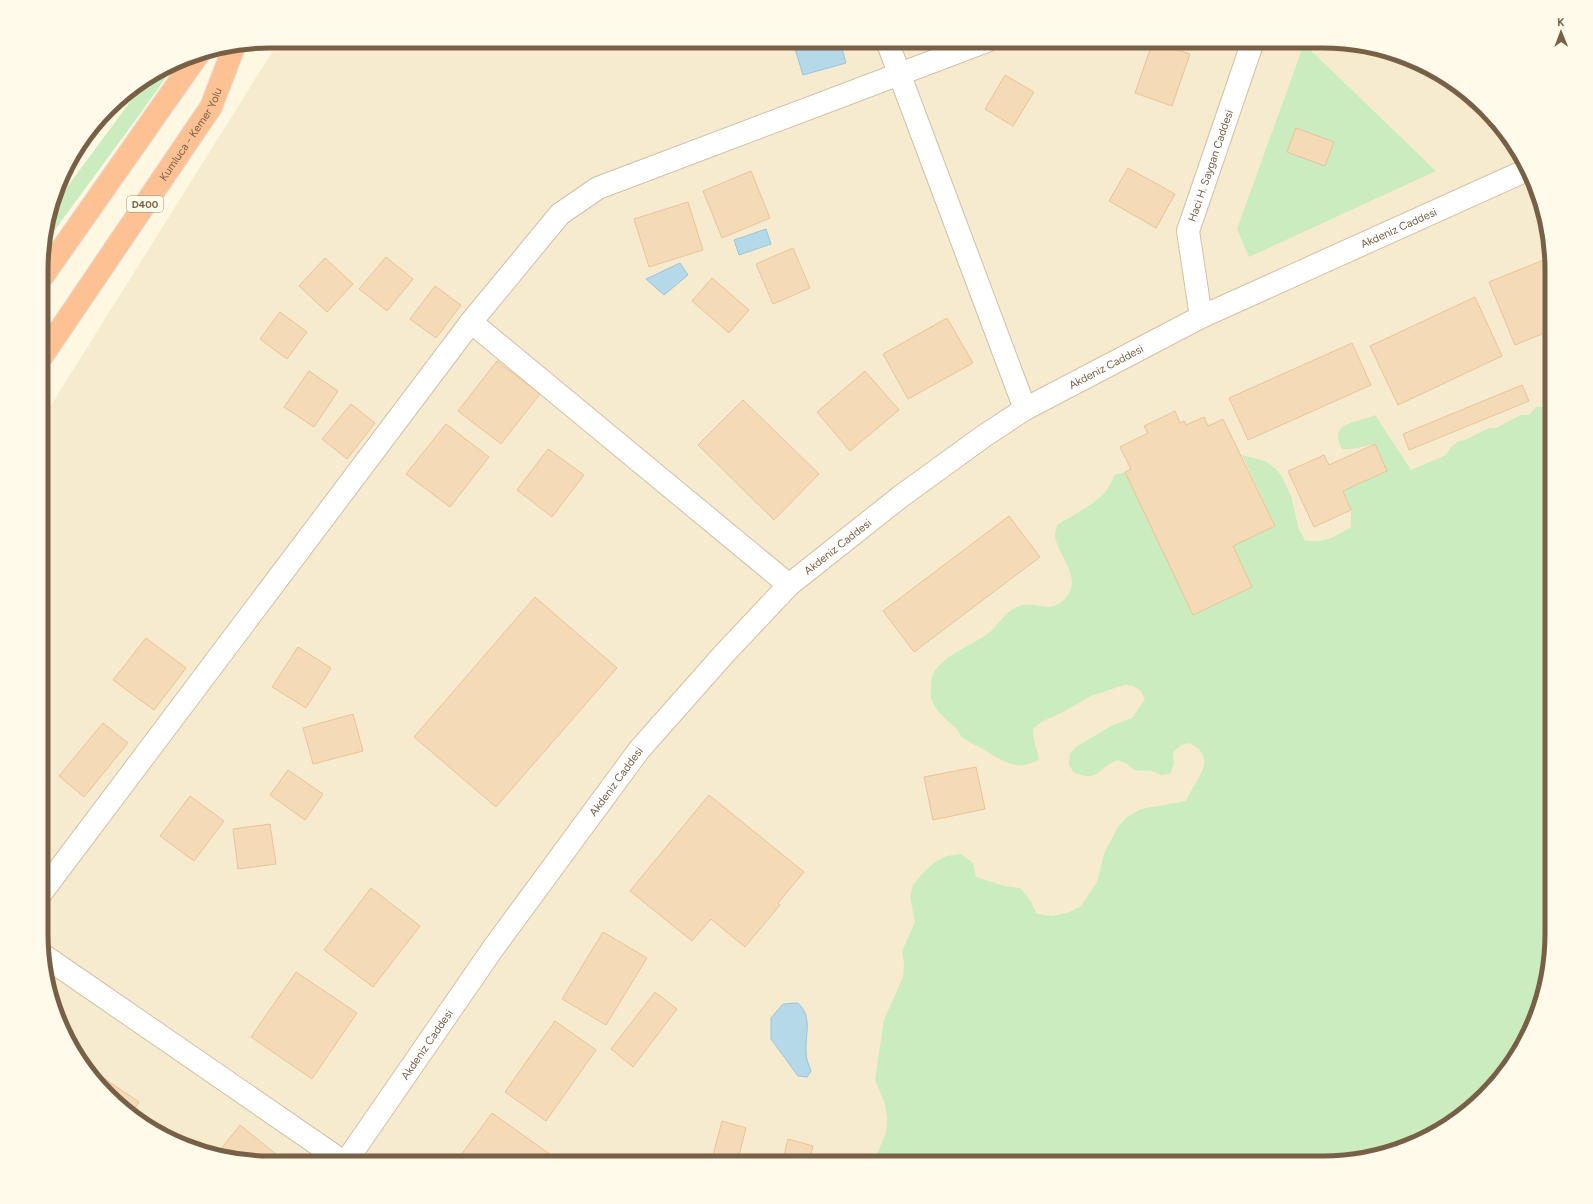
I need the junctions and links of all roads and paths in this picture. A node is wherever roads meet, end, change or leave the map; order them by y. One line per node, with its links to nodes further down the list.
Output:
1 (890, 48): 6 (street)
2 (969, 48): 6 (street)
3 (1251, 48): 9 (street, Haci H. Saygan Caddesi)
4 (232, 51): 11 (highway, Kumluca - Kemer Yolu / D400)
5 (193, 62): 8 (highway)
6 (900, 75): 10 (street); 12 (street)
7 (1522, 172): 9 (street, Akdeniz Caddesi)
8 (48, 269)
9 (1200, 317): 12 (street, Akdeniz Caddesi)
10 (472, 322): 13 (street); 14 (street)
11 (48, 348)
12 (1025, 409): 13 (street, Akdeniz Caddesi)
13 (789, 585): 17 (street, Akdeniz Caddesi)
14 (48, 884)
15 (49, 959): 16 (street)
16 (335, 1156)
17 (350, 1156)

